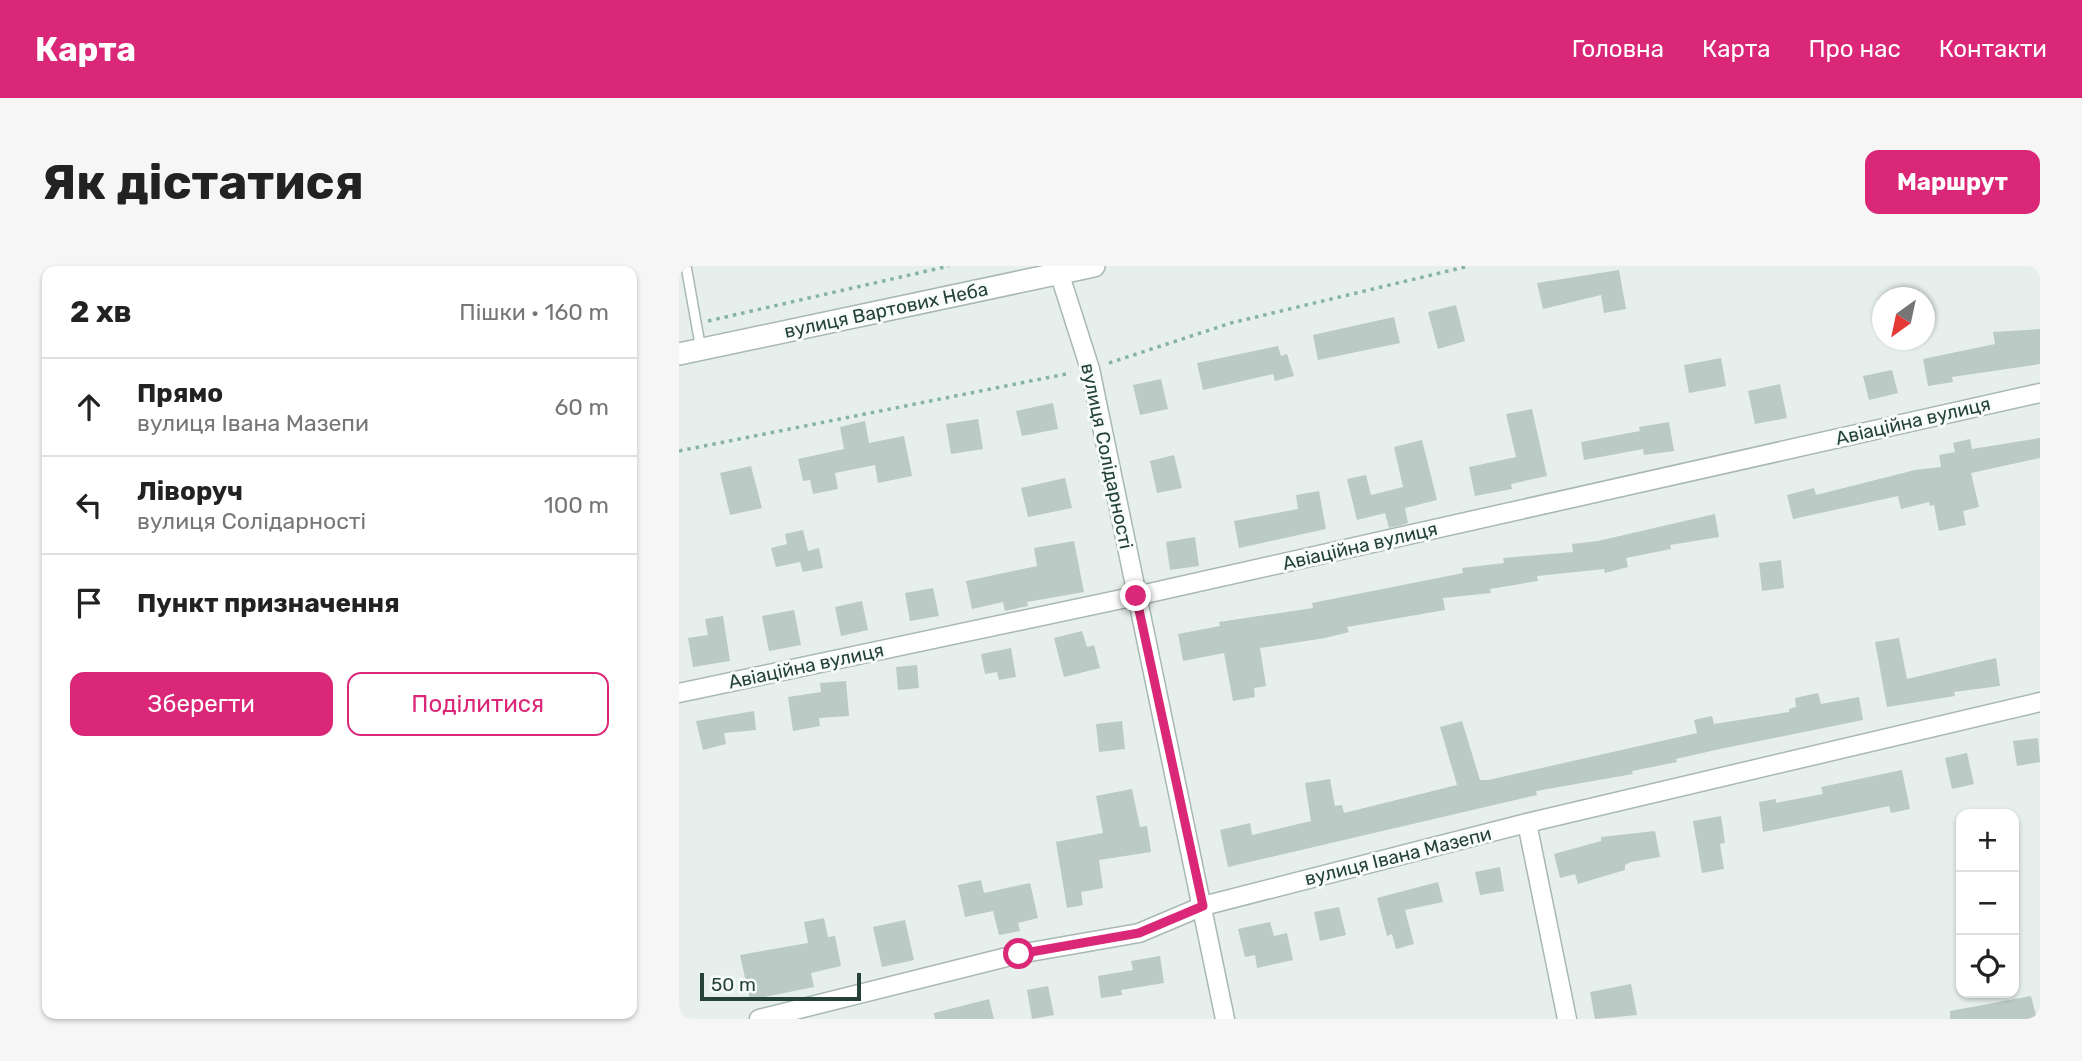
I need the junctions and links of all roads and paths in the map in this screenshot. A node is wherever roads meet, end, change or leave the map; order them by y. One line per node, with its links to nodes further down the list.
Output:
1 (686, 266): 5 (lane)
2 (949, 266): 5 (path)
3 (1094, 266): 4 (street, вулиця Вартових Неба)
4 (1058, 270): 6 (street, вулиця Вартових Неба); 9 (street, вулиця Солідарності)
5 (696, 323): 6 (lane)
6 (701, 350): 7 (street, вулиця Вартових Неба)
7 (679, 354)
8 (2040, 393): 9 (street, Авіаційна вулиця)
9 (1136, 596): 10 (street, Авіаційна вулиця); 13 (street, вулиця Солідарності)
10 (679, 693)
11 (2040, 702): 12 (street, вулиця Івана Мазепи)
12 (1527, 822): 13 (street, вулиця Івана Мазепи); 16 (street)
13 (1203, 906): 14 (street, вулиця Івана Мазепи); 15 (street, вулиця Солідарності)
14 (759, 1019)
15 (1225, 1019)
16 (1567, 1019)

